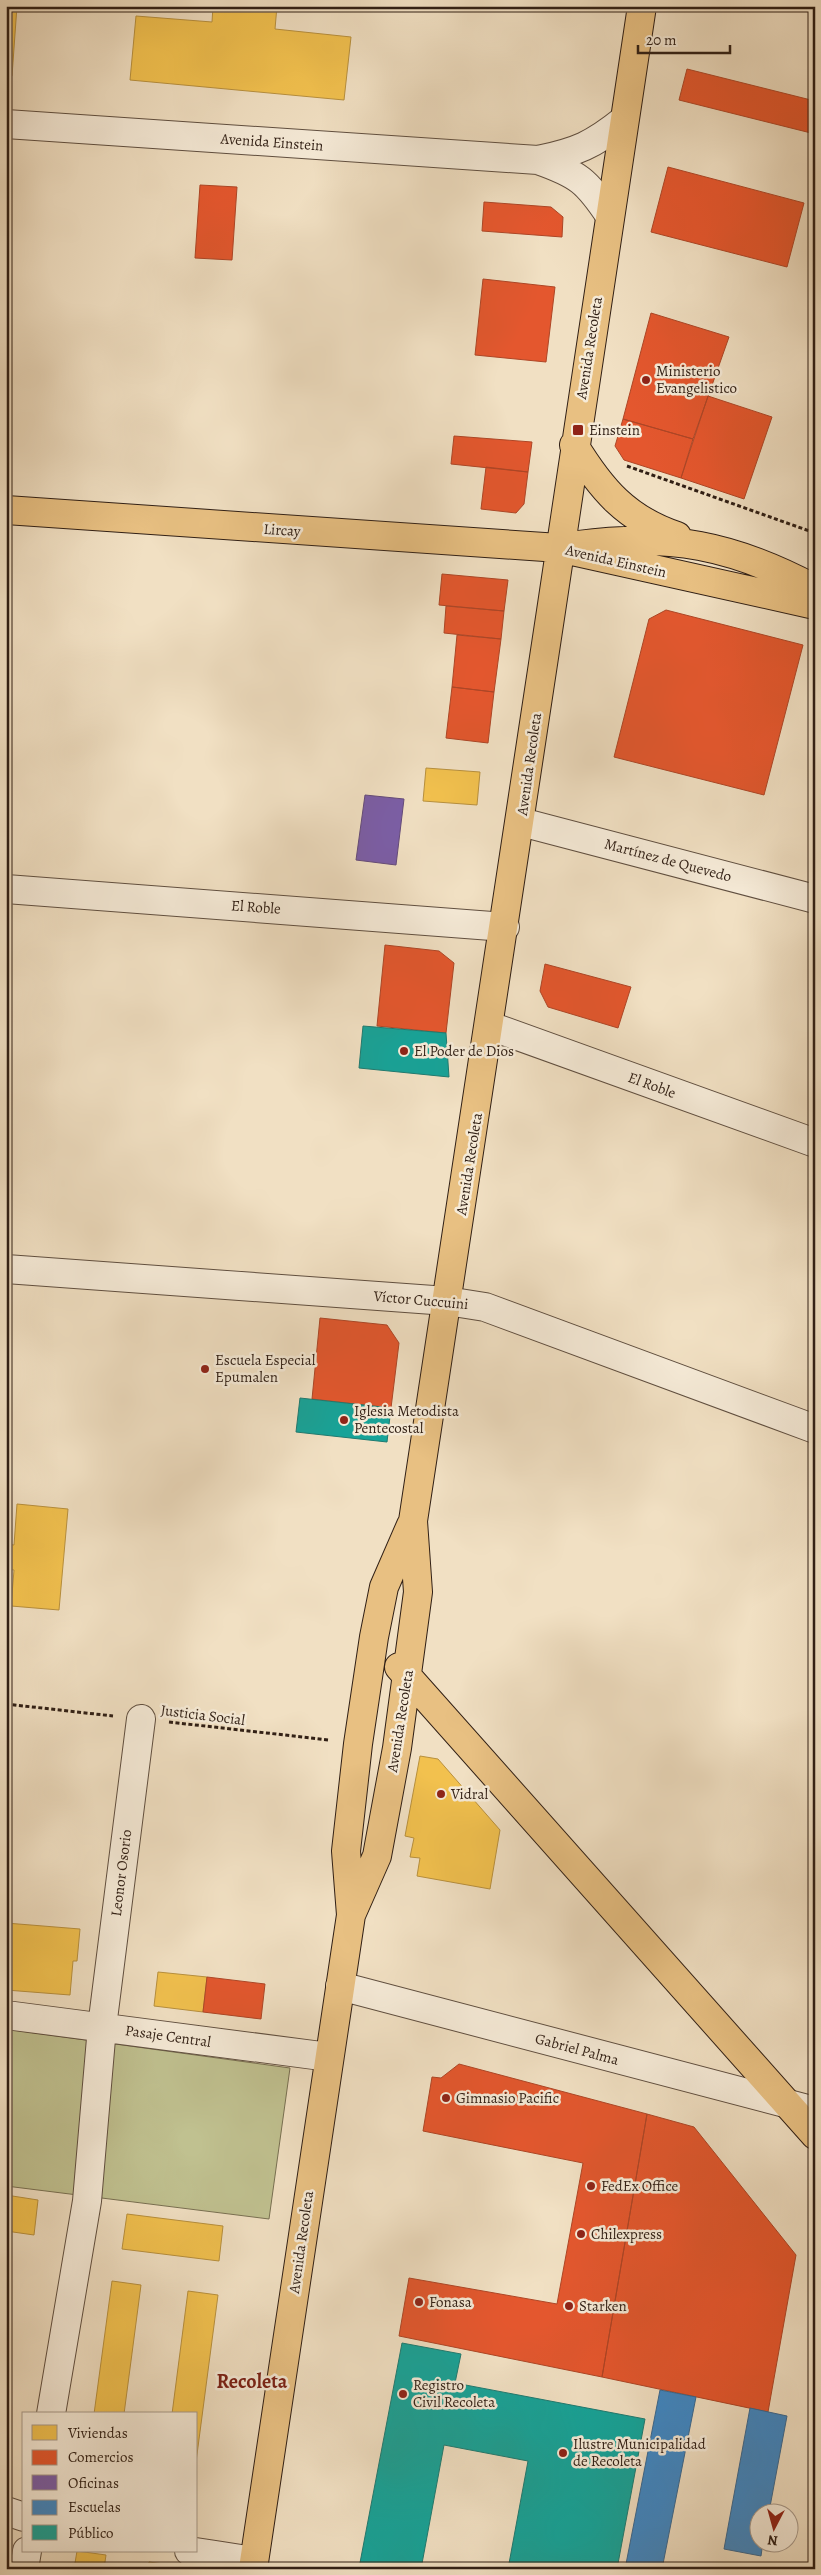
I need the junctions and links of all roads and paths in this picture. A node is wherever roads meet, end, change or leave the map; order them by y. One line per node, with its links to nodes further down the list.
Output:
1 (642, 6): 2 (main road, Avenida Recoleta)
2 (624, 120): 4 (street, Avenida Einstein); 5 (main road, Avenida Recoleta)
3 (6, 124): 4 (street, Avenida Einstein)
4 (538, 160): 5 (street, Avenida Einstein)
5 (610, 216): 6 (main road, Avenida Recoleta)
6 (574, 445): 10 (main road); 11 (main road, Avenida Recoleta)
7 (620, 464): 9 (path)
8 (6, 510): 11 (main road, Lircay)
9 (815, 533)
10 (706, 546): 11 (main road, Avenida Einstein); 12 (main road, Avenida Einstein)
11 (559, 548): 13 (main road, Avenida Einstein); 14 (main road, Avenida Recoleta)
12 (815, 589)
13 (815, 605)
14 (521, 822): 16 (street, Martínez de Quevedo); 17 (main road, Avenida Recoleta)
15 (6, 889): 17 (street, El Roble)
16 (815, 899)
17 (505, 927): 18 (main road, Avenida Recoleta)
18 (490, 1026): 19 (street, El Roble); 21 (main road, Avenida Recoleta)
19 (815, 1143)
20 (6, 1269): 21 (street, Víctor Cuccuini)
21 (447, 1301): 22 (street, Víctor Cuccuini); 23 (main road, Avenida Recoleta)
22 (815, 1429)
23 (413, 1521): 24 (main road, Avenida Recoleta); 25 (main road, Avenida Recoleta)
24 (374, 1637): 25 (main road); 28 (main road, Avenida Recoleta)
25 (408, 1677): 29 (main road, Avenida Recoleta); 34 (main road)
26 (6, 1704): 27 (path, Justicia Social)
27 (141, 1719): 28 (path, Justicia Social); 32 (street, Leonor Osorio)
28 (358, 1744): 29 (main road, Avenida Recoleta)
29 (350, 1915): 30 (main road, Avenida Recoleta)
30 (340, 1986): 33 (main road, Avenida Recoleta); 34 (street, Gabriel Palma)
31 (6, 2015): 32 (street, Pasaje Central)
32 (102, 2027): 33 (street, Pasaje Central); 37 (street, Leonor Osorio)
33 (329, 2057): 42 (main road, Avenida Recoleta)
34 (789, 2105): 35 (street, Gabriel Palma); 36 (main road)
35 (815, 2111)
36 (815, 2134)
37 (51, 2412)
38 (6, 2511): 39 (street)
39 (22, 2516)
40 (27, 2552): 43 (street)
41 (194, 2552): 42 (street)
42 (254, 2565)
43 (24, 2569)

